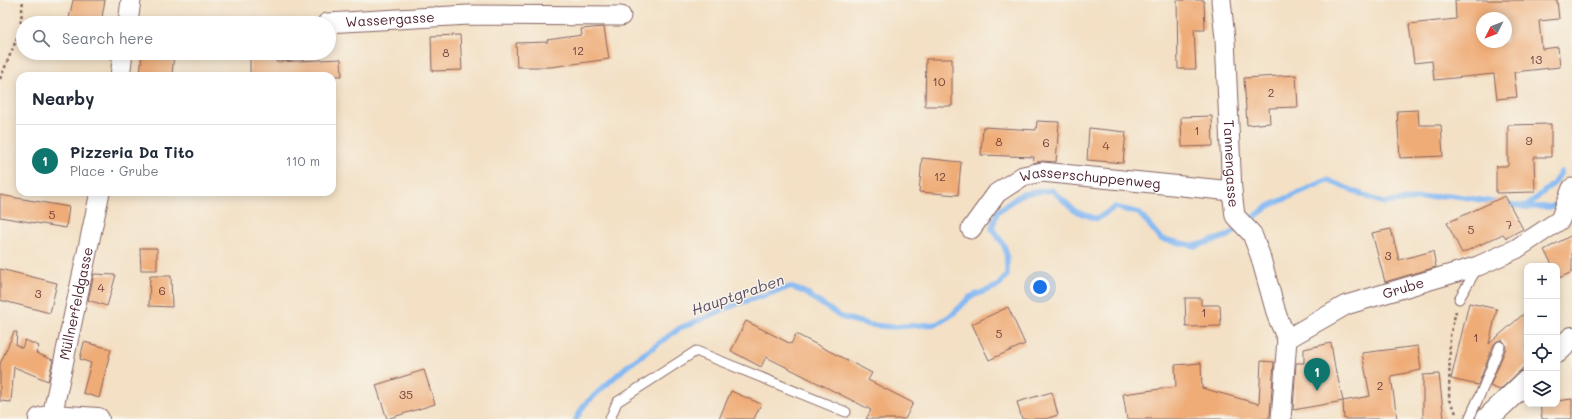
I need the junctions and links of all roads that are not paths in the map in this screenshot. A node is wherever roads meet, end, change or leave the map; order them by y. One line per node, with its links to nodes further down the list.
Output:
1 (131, 0): 3 (street)
2 (1221, 0): 9 (street, Tannengasse)
3 (129, 16)
4 (621, 16): 5 (street, Wassergasse)
5 (336, 22)
6 (122, 60): 7 (street)
7 (121, 72)
8 (1572, 188): 11 (street, Grube)
9 (1232, 191): 12 (street, Wasserschuppenweg); 16 (street, Tannengasse)
10 (99, 196): 21 (street, Müllnerfeldgasse)
11 (1565, 215): 13 (street, Grube)
12 (972, 229)
13 (1478, 266): 14 (lane); 16 (street, Grube)
14 (1460, 299)
15 (1572, 338): 18 (street)
16 (1287, 339): 24 (street)
17 (1500, 346): 25 (lane)
18 (1560, 349)
19 (1524, 384): 26 (street)
20 (846, 412): 23 (lane)
21 (46, 417): 22 (street)
22 (98, 419)
23 (610, 419)
24 (1281, 419)
25 (1469, 419)
26 (1487, 419)

